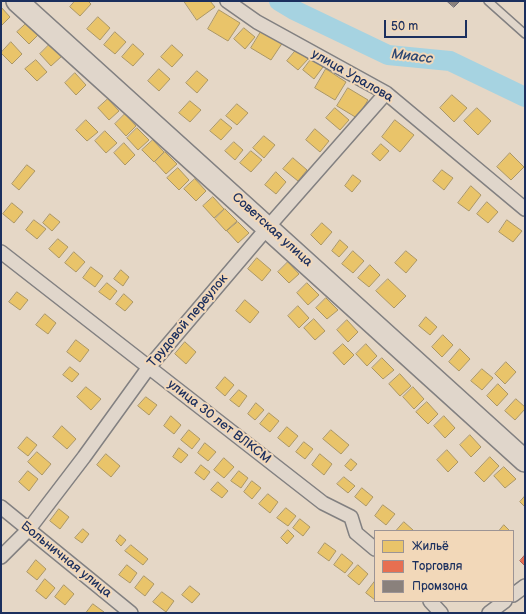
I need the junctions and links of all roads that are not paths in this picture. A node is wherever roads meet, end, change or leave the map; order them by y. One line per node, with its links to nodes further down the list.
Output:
1 (17, 1): 7 (main road, Советская улица)
2 (227, 1): 5 (street, улица Уралова)
3 (488, 1): 4 (lane)
4 (525, 34)
5 (386, 93): 6 (street, улица Уралова); 7 (street, Трудовой переулок)
6 (525, 209)
7 (268, 227): 9 (street, Трудовой переулок); 10 (main road, Советская улица)
8 (1, 252): 9 (street, улица 30 лет ВЛКСМ)
9 (149, 367): 12 (street, Трудовой переулок); 13 (street, улица 30 лет ВЛКСМ)
10 (525, 461)
11 (1, 507): 12 (street, Больничная улица)
12 (29, 529): 14 (street, Трудовой переулок); 19 (street, Больничная улица)
13 (374, 548)
14 (1, 557)
15 (525, 586): 16 (street)
16 (514, 594)
17 (431, 602): 20 (street)
18 (504, 602): 21 (street)
19 (131, 613)
20 (441, 613)
21 (489, 613)

